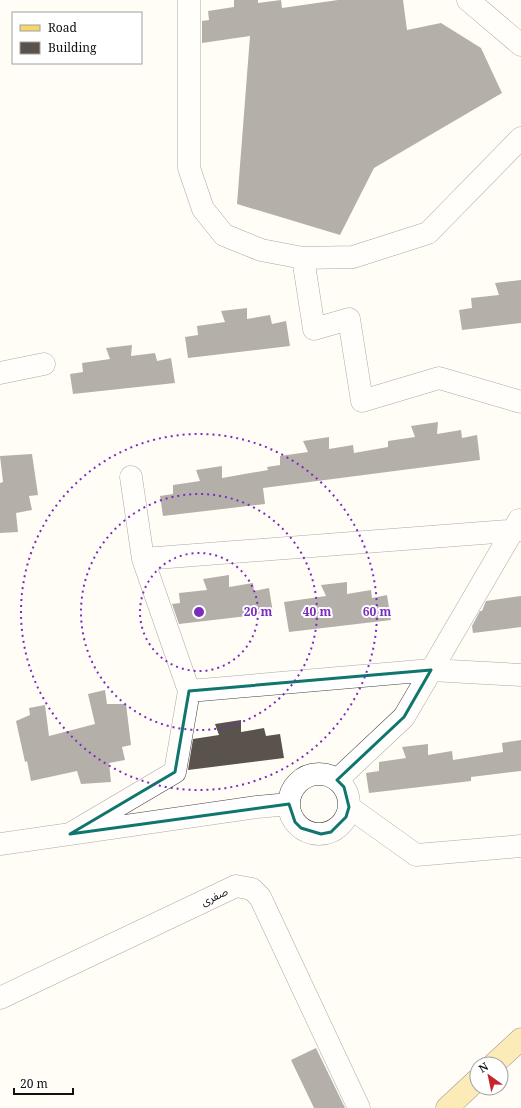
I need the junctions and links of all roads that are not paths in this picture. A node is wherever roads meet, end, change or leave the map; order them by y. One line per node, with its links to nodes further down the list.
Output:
1 (189, 0): 5 (street)
2 (468, 0): 3 (street)
3 (521, 45)
4 (521, 138): 5 (street)
5 (303, 258): 8 (street)
6 (44, 364): 7 (street)
7 (0, 373)
8 (521, 402)
9 (131, 477): 11 (street)
10 (518, 526): 11 (street); 12 (street)
11 (143, 559): 14 (street)
12 (432, 670): 13 (street); 14 (street); 15 (street)
13 (521, 675)
14 (189, 691): 18 (street)
15 (337, 780): 16 (street); 17 (street)
16 (289, 804): 17 (street); 18 (street)
17 (349, 807): 20 (street)
18 (70, 834): 19 (street)
19 (0, 844)
20 (521, 846)
21 (0, 998): 25 (street, صفری)
22 (521, 1039): 23 (main road)
23 (503, 1056)
24 (469, 1087): 26 (main road)
25 (359, 1108)
26 (447, 1108)

